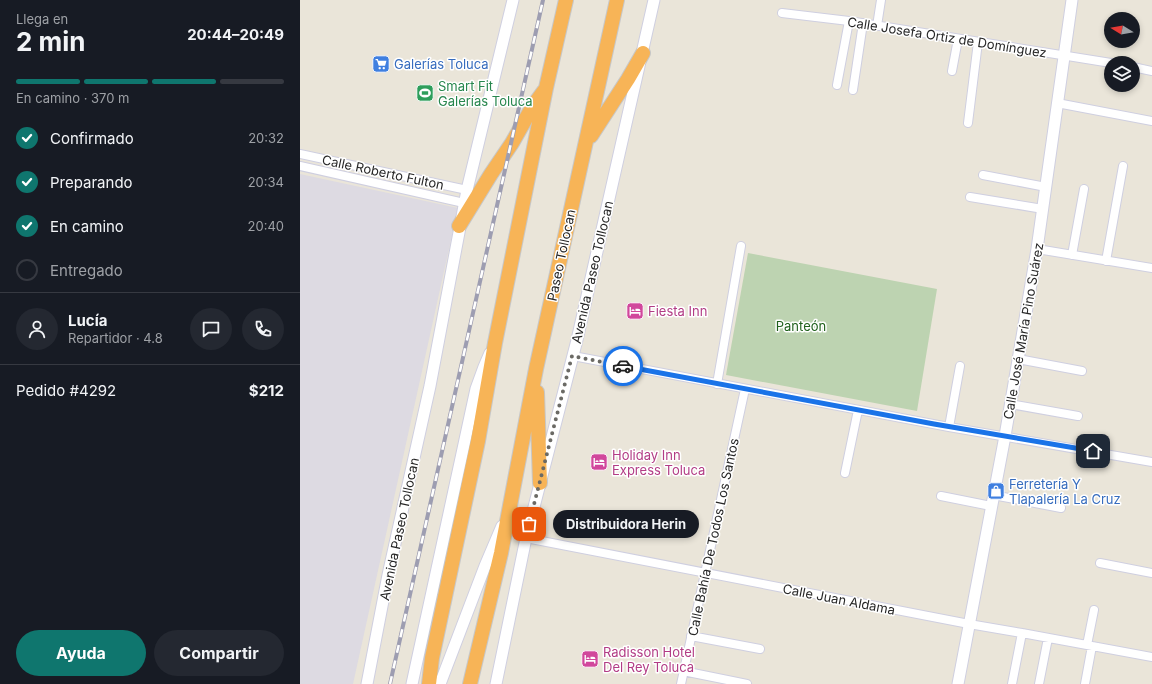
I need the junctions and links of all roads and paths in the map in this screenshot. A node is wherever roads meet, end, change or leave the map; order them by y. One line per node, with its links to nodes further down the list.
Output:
1 (513, 0): 32 (main road, Avenida Paseo Tollocan)
2 (566, 0): 20 (highway)
3 (617, 0): 25 (highway, Paseo Tollocan)
4 (654, 0): 13 (main road, Avenida Paseo Tollocan)
5 (882, 0): 10 (street)
6 (1072, 0): 14 (main road, Calle José María Pino Suárez)
7 (782, 13): 8 (street, Calle Josefa Ortiz de Domínguez)
8 (849, 21): 9 (street, Calle Josefa Ortiz de Domínguez); 19 (street)
9 (863, 24): 10 (street, Calle Josefa Ortiz de Domínguez); 21 (street)
10 (878, 26): 11 (street, Calle Josefa Ortiz de Domínguez)
11 (958, 39): 12 (street, Calle Josefa Ortiz de Domínguez); 18 (street)
12 (978, 42): 14 (street, Calle Josefa Ortiz de Domínguez); 24 (street)
13 (643, 53): 25 (highway); 43 (main road, Avenida Paseo Tollocan)
14 (1064, 55): 15 (street, Calle Josefa Ortiz de Domínguez); 22 (main road, Calle José María Pino Suárez)
15 (1104, 62)
16 (1140, 68): 17 (street)
17 (1152, 70)
18 (952, 71)
19 (837, 85)
20 (546, 88): 36 (highway); 42 (highway)
21 (853, 90)
22 (1057, 103): 23 (street); 30 (main road, Calle José María Pino Suárez)
23 (1152, 121)
24 (968, 122)
25 (586, 145): 46 (highway, Paseo Tollocan)
26 (300, 154): 32 (street, Calle Roberto Fulton)
27 (300, 166): 34 (street, Calle Roberto Fulton)
28 (1123, 166): 40 (street)
29 (983, 175): 30 (street)
30 (1046, 187): 35 (main road, Calle José María Pino Suárez)
31 (1084, 189): 39 (street)
32 (467, 190): 34 (main road, Avenida Paseo Tollocan)
33 (970, 197): 35 (street)
34 (464, 203): 36 (main road, Avenida Paseo Tollocan)
35 (1043, 209): 38 (main road, Calle José María Pino Suárez)
36 (459, 226): 75 (main road, Avenida Paseo Tollocan)
37 (741, 246): 48 (street)
38 (1037, 249): 39 (street); 44 (main road, Calle José María Pino Suárez)
39 (1072, 255): 40 (street)
40 (1106, 261): 41 (street)
41 (1152, 268)
42 (495, 343): 76 (main road); 77 (highway)
43 (572, 356): 48 (street); 57 (main road, Avenida Paseo Tollocan)
44 (1018, 359): 47 (street); 50 (main road, Calle José María Pino Suárez)
45 (960, 366): 53 (street)
46 (536, 369): 57 (highway); 61 (highway, Paseo Tollocan)
47 (1082, 371)
48 (717, 384): 49 (street)
49 (745, 389): 51 (street); 64 (street, Calle Bahía De Todos Los Santos)
50 (1010, 404): 52 (street); 54 (main road, Calle José María Pino Suárez)
51 (858, 410): 53 (street); 56 (street)
52 (1078, 416)
53 (949, 427): 54 (street)
54 (1005, 436): 55 (street); 59 (main road, Calle José María Pino Suárez)
55 (1152, 462)
56 (845, 473)
57 (540, 483): 62 (main road, Avenida Paseo Tollocan)
58 (941, 496): 59 (street)
59 (992, 501): 60 (street); 67 (main road, Calle José María Pino Suárez)
60 (1061, 508)
61 (509, 511): 78 (main road); 79 (highway)
62 (526, 538): 64 (street, Calle Juan Aldama); 80 (main road, Avenida Paseo Tollocan)
63 (1100, 563): 65 (street)
64 (705, 573): 67 (street, Calle Juan Aldama); 69 (street, Calle Bahía De Todos Los Santos)
65 (1152, 573)
66 (1094, 610): 71 (street)
67 (968, 624): 68 (street, Calle Juan Aldama); 83 (main road, Calle José María Pino Suárez)
68 (1022, 633): 70 (street, Calle Juan Aldama); 84 (street)
69 (691, 636): 72 (street); 74 (street, Calle Bahía De Todos Los Santos)
70 (1048, 638): 71 (street, Calle Juan Aldama); 85 (street)
71 (1090, 646): 73 (street, Calle Juan Aldama); 86 (street)
72 (760, 649)
73 (1152, 657)
74 (683, 671): 81 (street, Calle Bahía De Todos Los Santos); 82 (street)
75 (367, 684)
76 (412, 684)
77 (429, 684)
78 (440, 684)
79 (470, 684)
80 (496, 684)
81 (681, 684)
82 (747, 684)
83 (958, 684)
84 (1012, 684)
85 (1039, 684)
86 (1085, 684)

